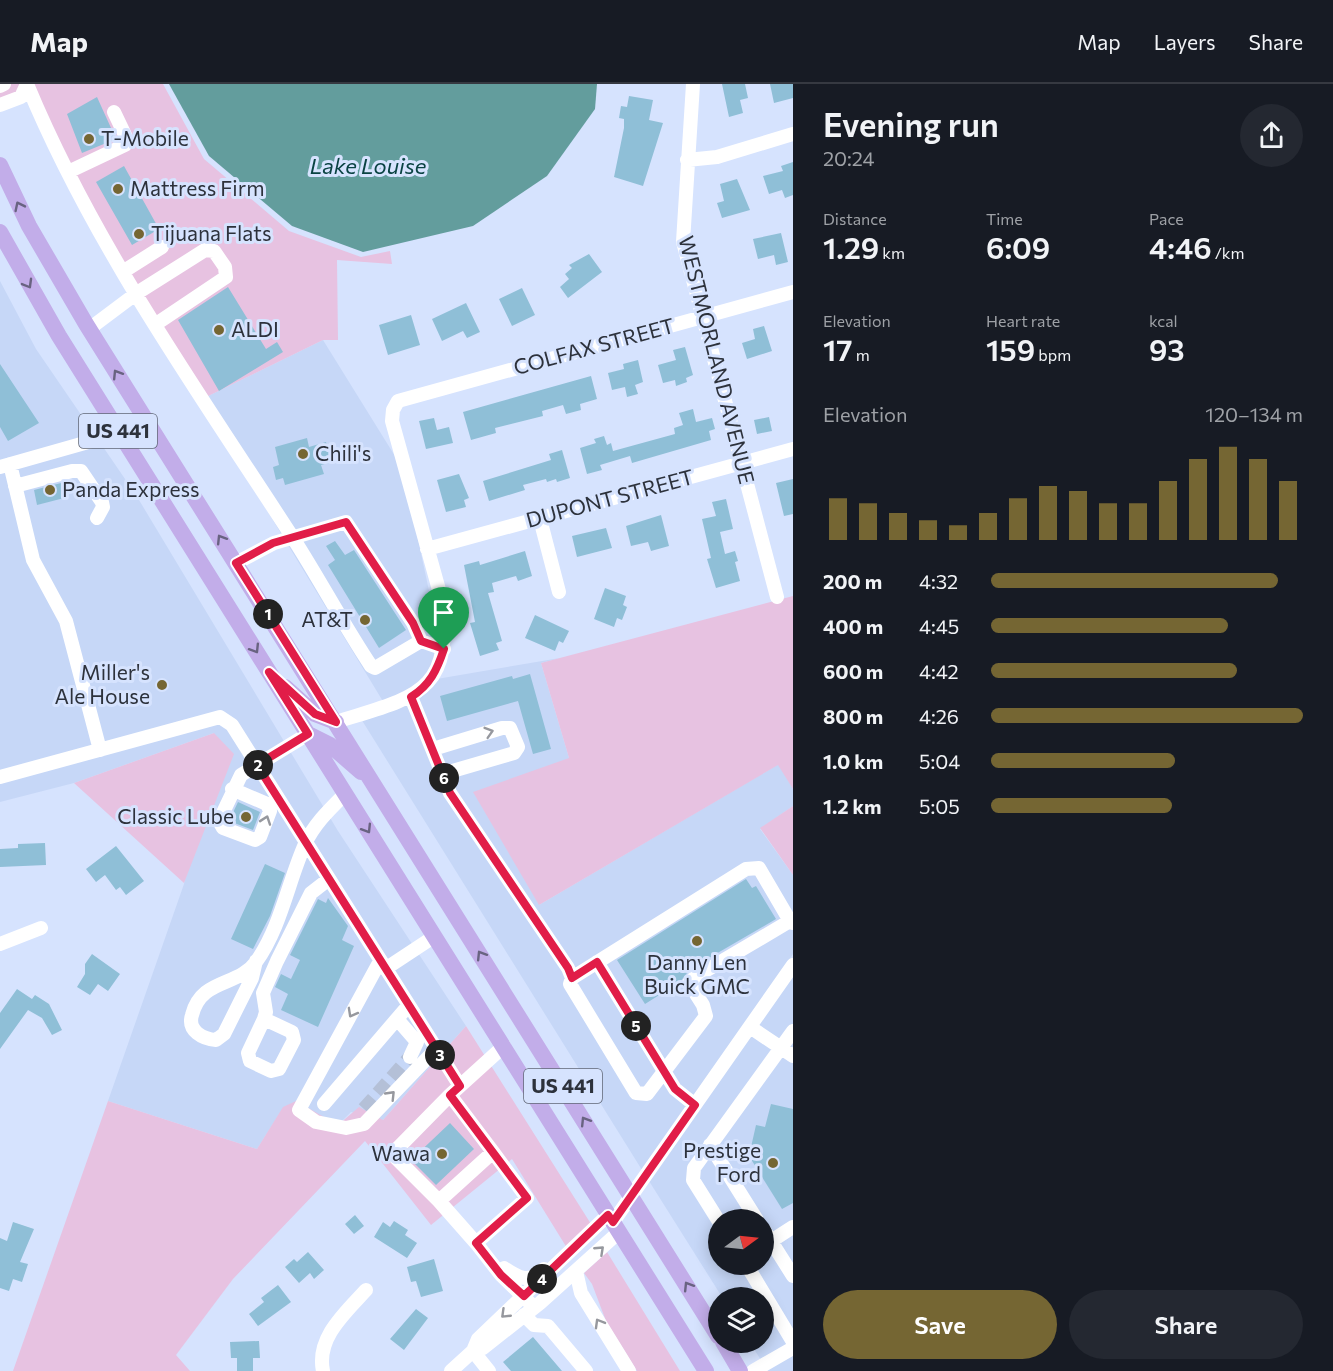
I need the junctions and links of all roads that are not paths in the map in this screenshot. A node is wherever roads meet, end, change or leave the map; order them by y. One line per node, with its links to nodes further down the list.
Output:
1 (4, 84): 4 (street)
2 (27, 84): 5 (street); 10 (street)
3 (693, 84): 8 (street, WESTMORLAND AVENUE)
4 (0, 86)
5 (0, 105)
6 (114, 112): 10 (street)
7 (793, 134): 8 (street)
8 (687, 160): 16 (street, WESTMORLAND AVENUE)
9 (0, 165): 18 (main road, US 441, one-way to 9)
10 (68, 172): 13 (street)
11 (0, 232): 19 (main road, US 441, one-way to 19)
12 (162, 247): 13 (street)
13 (123, 271): 15 (street)
14 (793, 292): 16 (street, COLFAX STREET)
15 (137, 293): 17 (street); 17 (street); 18 (street)
16 (702, 317): 21 (street, WESTMORLAND AVENUE); 27 (street, COLFAX STREET)
17 (156, 324): 26 (street)
18 (89, 329): 28 (main road, US 441, one-way to 18)
19 (120, 433): 22 (street); 33 (main road, US 441, one-way to 33)
20 (793, 449): 21 (street, DUPONT STREET)
21 (742, 463): 25 (street, DUPONT STREET); 30 (street, WESTMORLAND AVENUE)
22 (5, 466): 23 (street)
23 (15, 486): 24 (street); 38 (street)
24 (97, 518)
25 (540, 519): 27 (street, DUPONT STREET); 29 (street)
26 (292, 538): 28 (street); 31 (street); 31 (street)
27 (427, 549): 32 (street)
28 (236, 563): 35 (main road, US 441)
29 (559, 591)
30 (777, 597)
31 (421, 641): 32 (street)
32 (444, 649): 34 (street)
33 (269, 672): 35 (main road); 36 (main road, US 441)
34 (411, 697): 35 (street); 37 (street)
35 (336, 722): 42 (main road, US 441)
36 (308, 734): 39 (street); 42 (main road); 44 (main road, US 441)
37 (433, 749): 40 (street); 40 (street, one-way to 40)
38 (100, 750): 39 (street); 41 (street)
39 (257, 765): 43 (street); 45 (street)
40 (442, 774): 55 (street)
41 (0, 777)
42 (375, 784): 74 (main road, US 441, one-way to 42)
43 (232, 789)
44 (345, 794): 45 (street); 49 (main road, US 441, one-way to 49)
45 (305, 843): 46 (street); 51 (street)
46 (329, 879): 53 (street); 57 (street)
47 (791, 922): 52 (street); 66 (street)
48 (41, 928): 50 (street)
49 (435, 936): 53 (street); 61 (main road, US 441)
50 (0, 944)
51 (256, 961): 51 (street)
52 (597, 962): 55 (street); 66 (street)
53 (382, 965): 56 (street); 71 (street, one-way to 71)
54 (793, 965): 59 (street)
55 (572, 978): 66 (street)
56 (408, 1006): 58 (street); 63 (street)
57 (264, 1019)
58 (397, 1019): 65 (street); 68 (street)
59 (750, 1027): 62 (street); 69 (street)
60 (793, 1031): 62 (street)
61 (504, 1046): 67 (street); 78 (main road, US 441)
62 (781, 1048): 64 (street); 72 (street)
63 (436, 1049): 67 (street); 71 (street, one-way to 63)
64 (793, 1056)
65 (410, 1058)
66 (664, 1072): 69 (street)
67 (455, 1090): 73 (street); 75 (street)
68 (324, 1104)
69 (695, 1105): 74 (street)
70 (364, 1109): 71 (street)
71 (346, 1128)
72 (710, 1145): 76 (street); 77 (street)
73 (493, 1152): 75 (street); 81 (street)
74 (631, 1195): 78 (street); 91 (main road, US 441, one-way to 74)
75 (439, 1201): 81 (street)
76 (711, 1209)
77 (750, 1209)
78 (613, 1223): 83 (street); 85 (street, one-way to 78); 101 (main road, US 441)
79 (793, 1227): 80 (street)
80 (774, 1235)
81 (476, 1243): 84 (street)
82 (774, 1250): 87 (street)
83 (572, 1251): 84 (street); 89 (street)
84 (494, 1263): 89 (street)
85 (576, 1271): 90 (street); 100 (street, one-way to 85)
86 (753, 1275): 92 (street)
87 (793, 1276)
88 (366, 1290): 97 (street)
89 (524, 1296): 90 (street); 94 (street, one-way to 94)
90 (529, 1311): 94 (street); 99 (street)
91 (708, 1320)
92 (793, 1342)
93 (793, 1348): 103 (street)
94 (472, 1351): 96 (street); 98 (street)
95 (729, 1353): 102 (main road)
96 (453, 1370)
97 (323, 1371)
98 (489, 1371)
99 (586, 1371)
100 (629, 1371)
101 (705, 1371)
102 (740, 1371)
103 (753, 1371)

